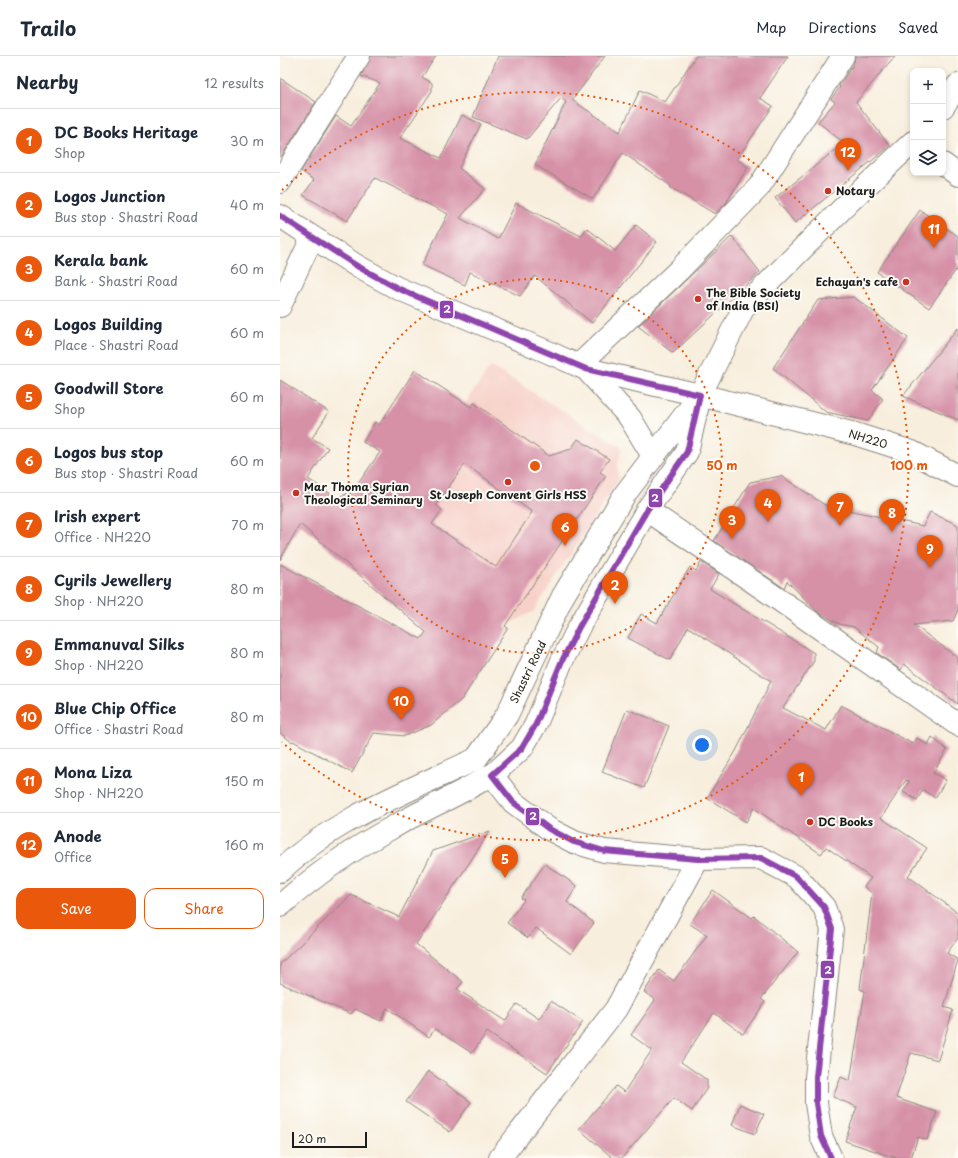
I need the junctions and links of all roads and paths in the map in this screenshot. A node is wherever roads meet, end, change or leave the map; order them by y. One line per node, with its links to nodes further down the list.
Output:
1 (359, 56): 8 (main road)
2 (843, 56): 12 (main road)
3 (958, 85): 4 (main road)
4 (945, 104)
5 (910, 145): 13 (main road)
6 (946, 166): 7 (main road)
7 (958, 175)
8 (280, 182)
9 (280, 216): 10 (main road)
10 (312, 238): 11 (main road); 12 (main road)
11 (280, 306)
12 (582, 367): 13 (main road); 14 (main road)
13 (700, 395): 14 (main road, Shastri Road); 15 (main road, NH220); 16 (main road)
14 (653, 456): 18 (main road, Shastri Road)
15 (958, 476)
16 (647, 510): 17 (main road); 19 (main road)
17 (958, 725)
18 (479, 756): 19 (main road); 21 (main road)
19 (492, 774): 20 (main road); 22 (main road)
20 (698, 859): 23 (main road); 24 (main road)
21 (280, 871)
22 (280, 906)
23 (500, 1158)
24 (832, 1158)

